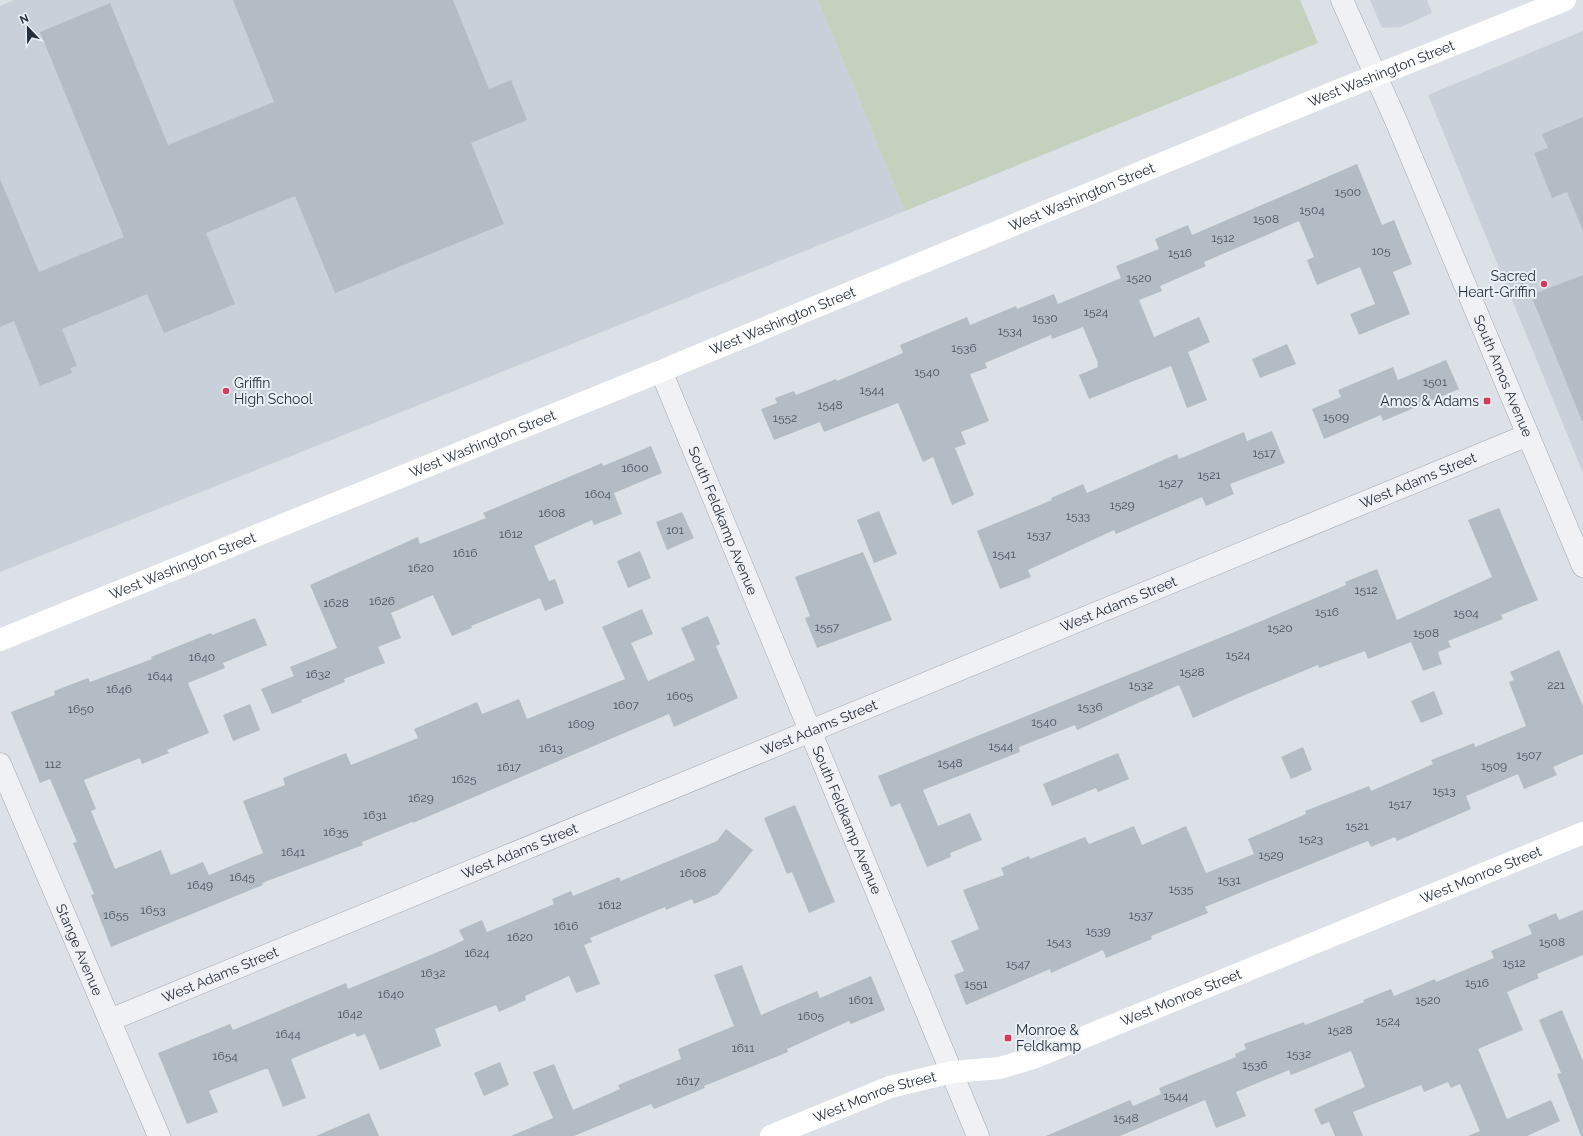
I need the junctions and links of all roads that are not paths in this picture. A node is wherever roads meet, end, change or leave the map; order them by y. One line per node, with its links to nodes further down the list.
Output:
1 (1342, 0): 3 (street, South Amos Avenue)
2 (1565, 0): 3 (street, West Washington Street)
3 (1375, 76): 4 (street, West Washington Street); 5 (street, South Amos Avenue)
4 (661, 371): 7 (street, West Washington Street); 8 (street, South Feldkamp Avenue)
5 (1528, 435): 6 (street, South Amos Avenue); 8 (street, West Adams Street)
6 (1583, 566)
7 (0, 640)
8 (811, 732): 11 (street, West Adams Street); 12 (street, South Feldkamp Avenue)
9 (0, 764): 11 (street, Stange Avenue)
10 (1583, 833): 12 (street, West Monroe Street)
11 (110, 1020): 13 (street, Stange Avenue)
12 (952, 1072): 14 (street, West Monroe Street); 15 (street, South Feldkamp Avenue)
13 (159, 1136)
14 (771, 1136)
15 (978, 1136)

